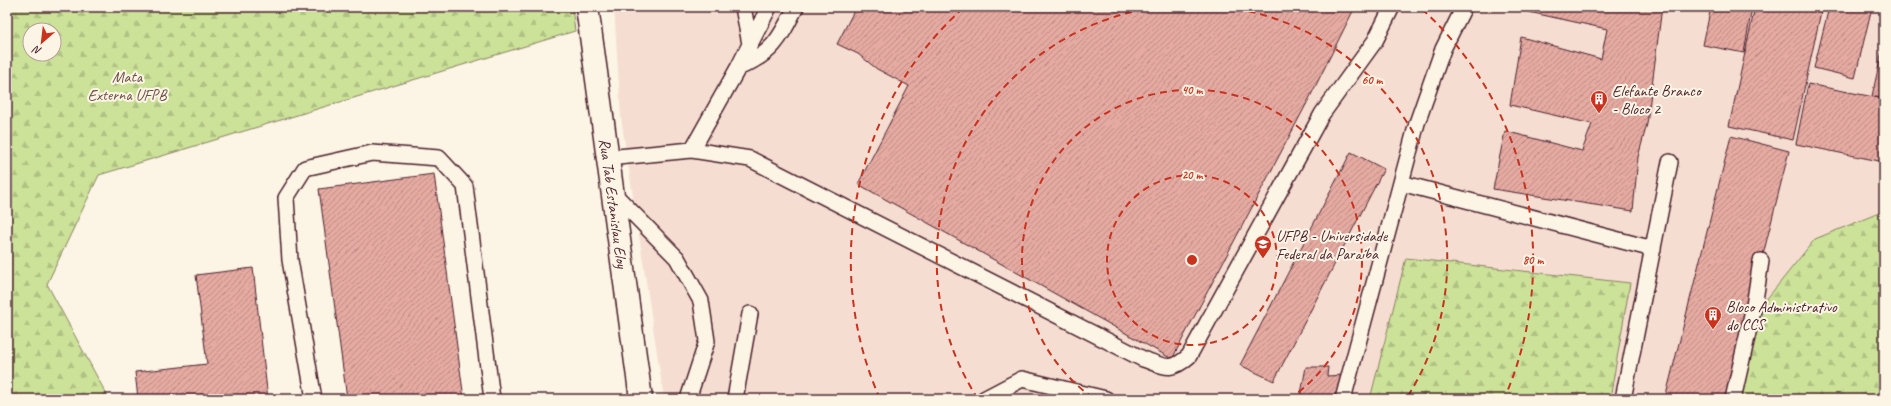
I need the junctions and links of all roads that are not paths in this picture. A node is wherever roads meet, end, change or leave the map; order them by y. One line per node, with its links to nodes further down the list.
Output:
1 (587, 7): 10 (street, Rua Tab Estanislau Eloy)
2 (743, 7): 7 (lane)
3 (769, 7): 7 (lane)
4 (796, 7): 8 (lane)
5 (1392, 7): 9 (lane)
6 (1464, 7): 12 (lane)
7 (750, 44): 8 (lane)
8 (738, 68): 9 (lane)
9 (692, 150): 10 (lane)
10 (607, 158): 13 (street, Rua Tab Estanislau Eloy)
11 (1670, 162): 14 (lane)
12 (1401, 183): 14 (lane); 24 (lane)
13 (612, 192): 19 (street, Rua Tab Estanislau Eloy); 20 (lane)
14 (1653, 249): 25 (lane)
15 (1761, 261): 26 (lane)
16 (750, 314): 21 (lane)
17 (314, 399): 18 (lane)
18 (492, 399)
19 (640, 399)
20 (688, 399)
21 (735, 399)
22 (984, 399): 23 (lane)
23 (1106, 399)
24 (1343, 399)
25 (1623, 399)
26 (1733, 399)

